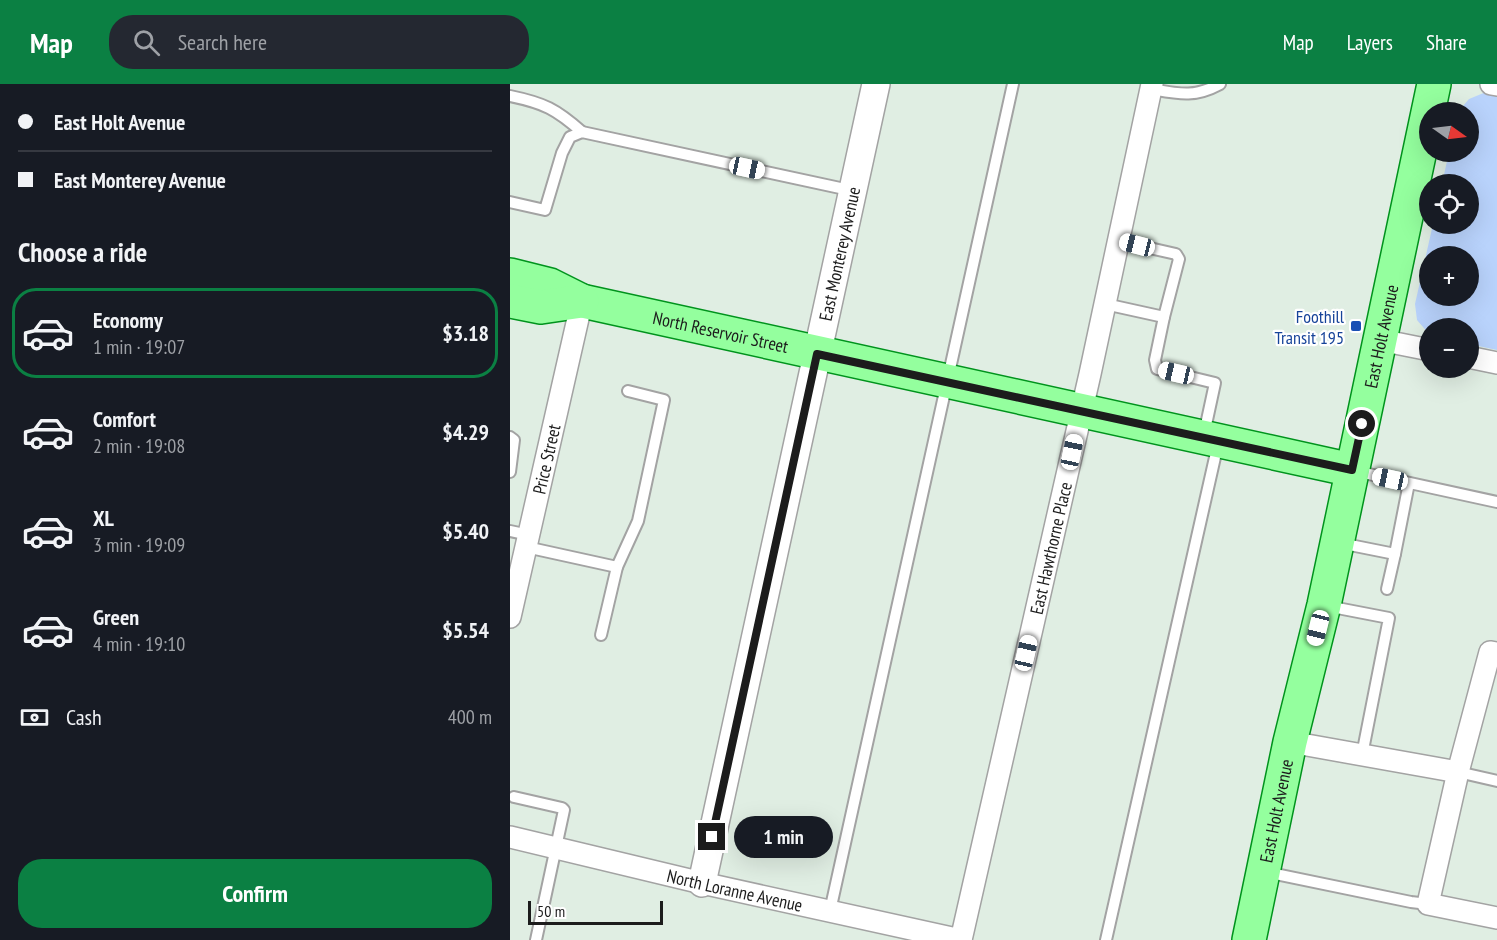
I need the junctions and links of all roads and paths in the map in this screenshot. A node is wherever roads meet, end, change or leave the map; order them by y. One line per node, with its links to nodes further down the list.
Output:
1 (876, 84): 10 (street, East Monterey Avenue)
2 (1013, 84): 23 (lane)
3 (1220, 84): 7 (lane)
4 (1434, 84): 18 (main road, East Holt Avenue)
5 (1491, 84): 6 (street)
6 (1497, 85)
7 (1152, 86): 12 (street, East Hawthorne Place)
8 (510, 96): 9 (lane)
9 (582, 132): 10 (lane); 11 (lane)
10 (854, 191): 20 (street, East Monterey Avenue)
11 (510, 202)
12 (1119, 241): 16 (street, East Hawthorne Place); 17 (lane)
13 (510, 275): 15 (main road, North Reservoir Street)
14 (510, 301): 15 (main road, North Reservoir Street)
15 (582, 301): 20 (main road, North Reservoir Street); 32 (street, Price Street)
16 (1105, 304): 17 (lane); 25 (street, East Hawthorne Place)
17 (1164, 317): 27 (lane)
18 (1380, 340): 19 (street); 28 (main road, East Holt Avenue)
19 (1419, 348)
20 (817, 354): 23 (main road, North Reservoir Street); 49 (street, East Monterey Avenue)
21 (1479, 359): 22 (street)
22 (1497, 363)
23 (947, 382): 25 (main road, North Reservoir Street); 51 (lane)
24 (628, 391): 35 (lane)
25 (1082, 410): 27 (main road, North Reservoir Street); 54 (street, East Hawthorne Place)
26 (510, 437): 29 (lane)
27 (1211, 439): 28 (main road, North Reservoir Street); 55 (lane)
28 (1352, 470): 30 (lane); 33 (main road, East Holt Avenue)
29 (510, 472)
30 (1409, 483): 31 (lane); 34 (lane)
31 (1497, 502)
32 (522, 537): 35 (lane); 38 (street, Price Street)
33 (1337, 542): 34 (lane); 37 (main road, East Holt Avenue)
34 (1395, 554): 36 (lane)
35 (617, 567): 39 (lane)
36 (1387, 589)
37 (1324, 605): 41 (main road, East Holt Avenue); 42 (lane)
38 (510, 617)
39 (601, 635)
40 (1494, 652): 43 (street)
41 (1290, 742): 42 (street); 48 (main road, East Holt Avenue)
42 (1362, 755): 43 (street)
43 (1458, 772): 44 (lane); 50 (street)
44 (1497, 781)
45 (514, 797): 47 (lane)
46 (510, 837): 47 (street, North Loranne Avenue)
47 (557, 848): 49 (street, North Loranne Avenue); 53 (lane)
48 (1263, 871): 50 (lane); 56 (main road, East Holt Avenue)
49 (702, 883): 51 (street, North Loranne Avenue)
50 (1428, 904): 52 (street)
51 (830, 911): 54 (street, North Loranne Avenue)
52 (1497, 918)
53 (536, 940)
54 (961, 940)
55 (1106, 940)
56 (1249, 940)

